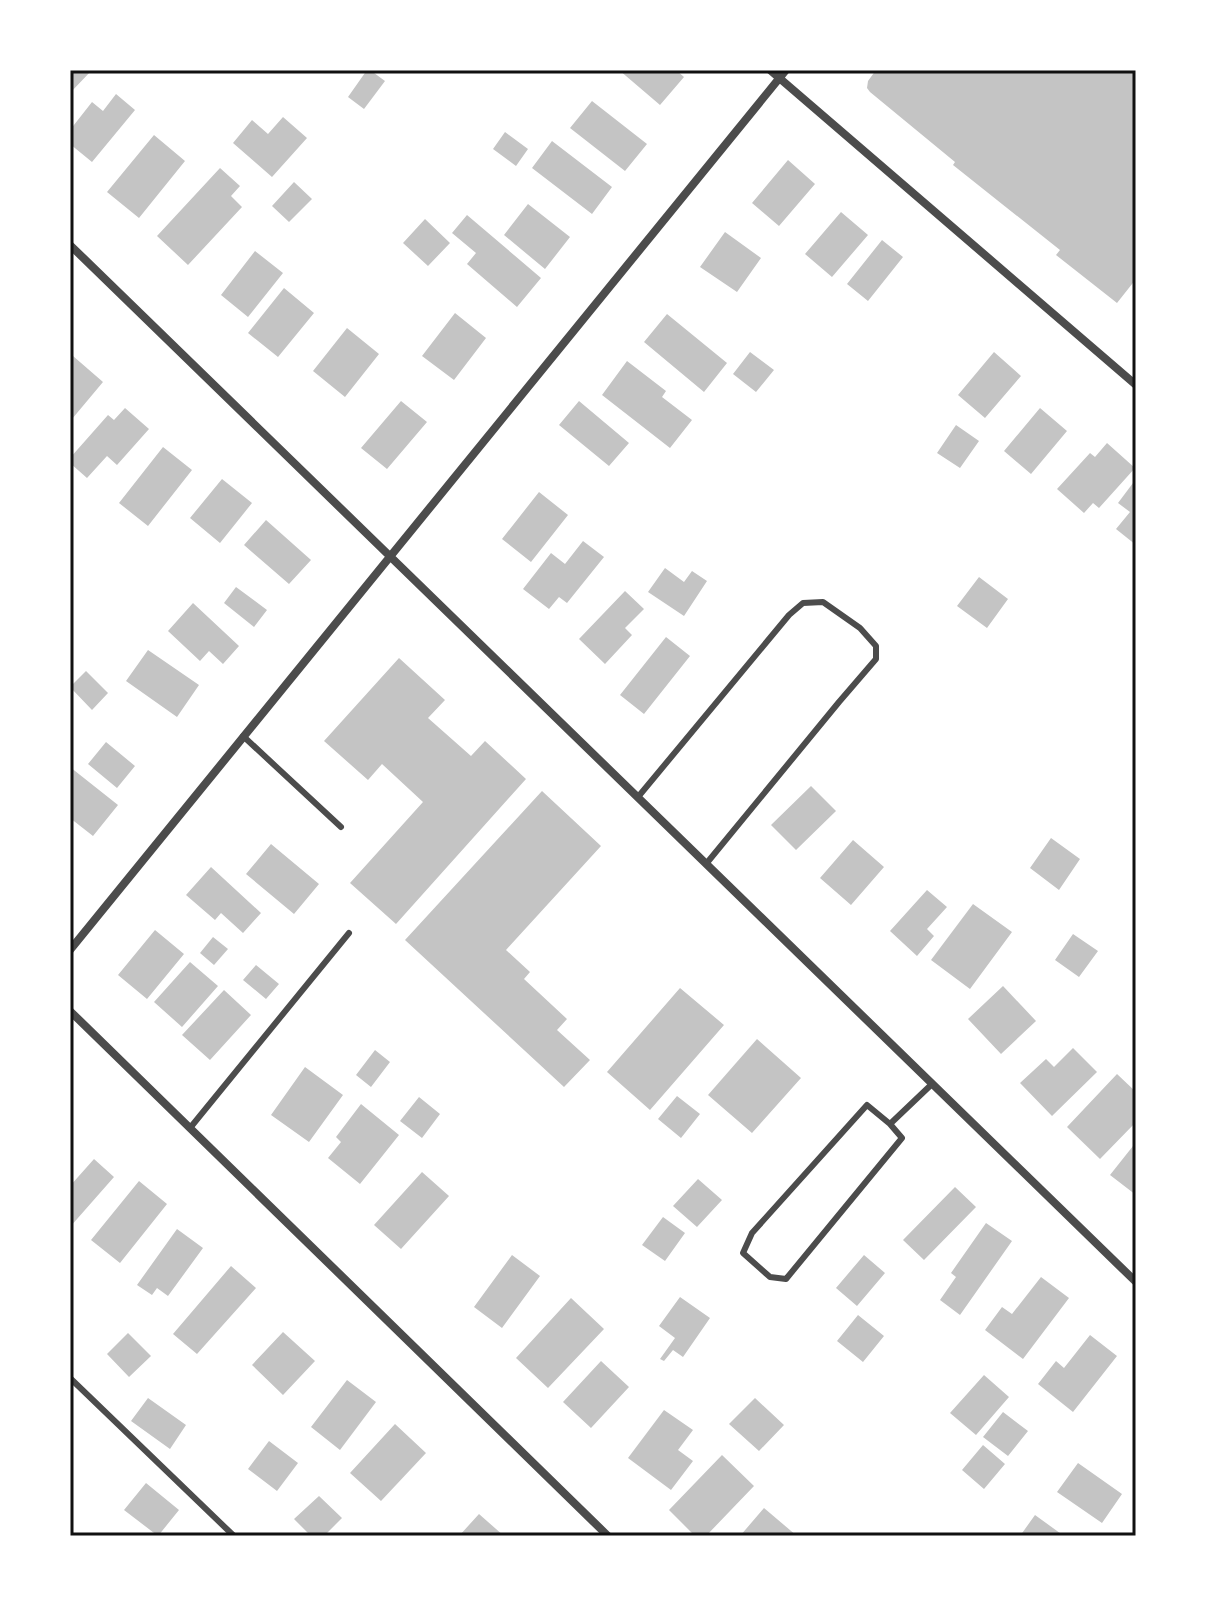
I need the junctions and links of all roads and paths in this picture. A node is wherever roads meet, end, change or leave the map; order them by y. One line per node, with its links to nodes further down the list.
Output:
1 (770, 70): 3 (street)
2 (786, 70): 3 (street)
3 (779, 78): 5 (street); 6 (street)
4 (70, 245): 6 (street)
5 (1136, 385)
6 (389, 556): 7 (street); 8 (street)
7 (243, 736): 9 (lane); 12 (street)
8 (638, 797): 10 (street); 10 (lane)
9 (341, 827)
10 (706, 864): 14 (street)
11 (349, 933): 16 (lane)
12 (70, 950)
13 (70, 1011): 16 (street)
14 (932, 1084): 15 (lane); 17 (street)
15 (890, 1124): 15 (lane)
16 (190, 1128): 20 (street)
17 (1136, 1282)
18 (70, 1378): 19 (lane)
19 (234, 1536)
20 (608, 1536)

